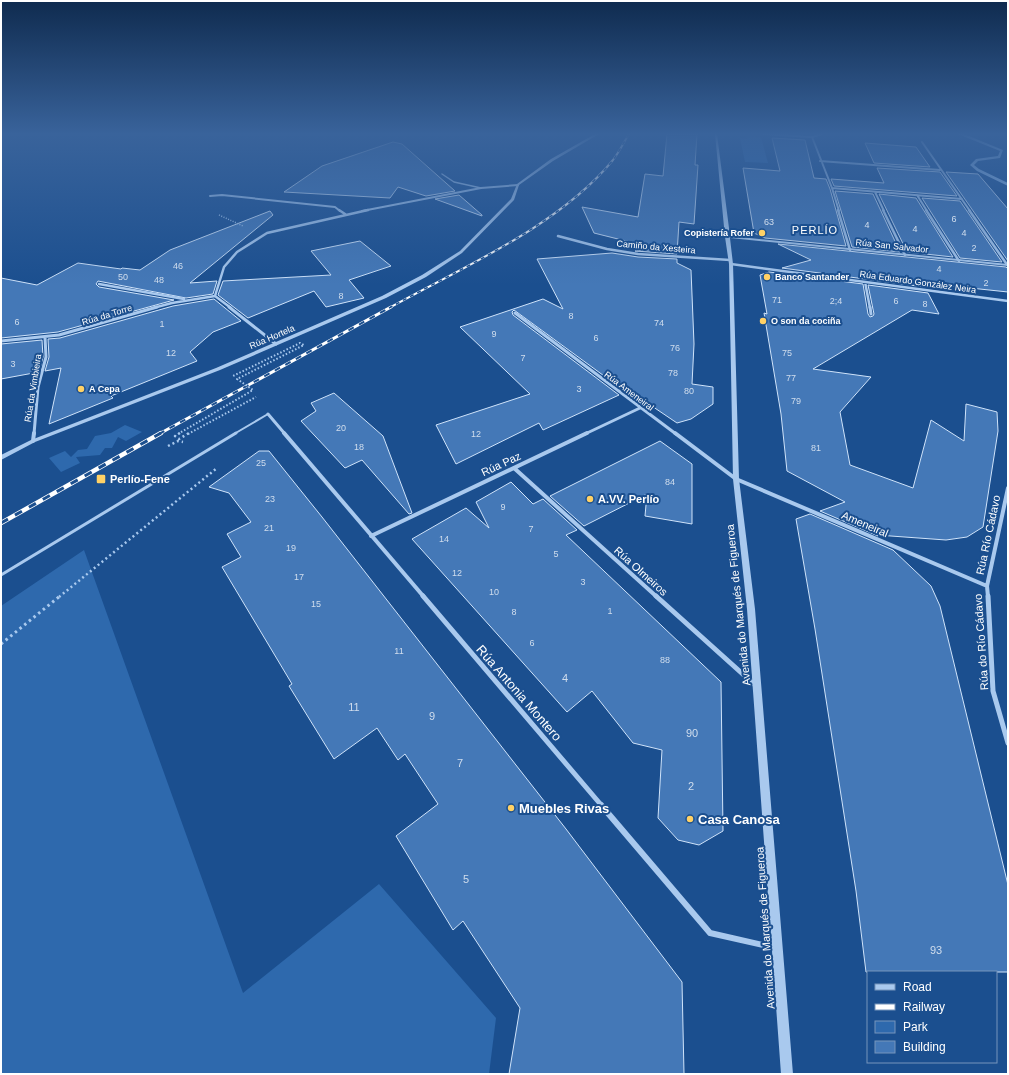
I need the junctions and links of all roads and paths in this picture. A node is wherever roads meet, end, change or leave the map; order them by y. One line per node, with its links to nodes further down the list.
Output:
1 (464, 184): 6 (lane)
2 (721, 184): 16 (street, Avenida do Marqués de Figueroa)
3 (830, 184): 7 (street)
4 (951, 184): 11 (street)
5 (518, 185): 6 (street); 31 (street, Rúa Hortela)
6 (481, 188): 13 (street)
7 (832, 188): 8 (street); 17 (street)
8 (875, 192): 10 (street); 18 (street)
9 (210, 196): 13 (street)
10 (917, 196): 11 (street); 19 (street)
11 (962, 199): 21 (street)
12 (218, 214): 14 (path)
13 (345, 214): 14 (street)
14 (267, 233): 24 (street)
15 (558, 236): 20 (street, Camiño da Xesteira)
16 (727, 237): 17 (street, Rúa San Salvador); 20 (street, Avenida do Marqués de Figueroa)
17 (850, 250): 18 (street, Rúa San Salvador)
18 (905, 255): 19 (street, Rúa San Salvador)
19 (959, 261): 21 (street, Rúa San Salvador)
20 (730, 262): 22 (street, Rúa Eduardo González Neira); 40 (street, Avenida do Marqués de Figueroa)
21 (1008, 266)
22 (865, 282): 26 (street, Rúa Eduardo González Neira); 28 (street)
23 (99, 284): 25 (street)
24 (215, 296): 25 (street, Rúa da Torre); 31 (street)
25 (186, 300): 29 (street, Rúa da Torre)
26 (1008, 301)
27 (515, 313): 34 (street, Rúa Ameneiral)
28 (870, 314)
29 (45, 337): 30 (street, Rúa da Torre); 36 (street, Rúa da Vimbieira)
30 (1, 341)
31 (276, 344): 36 (street, Rúa Hortela)
32 (233, 376): 33 (path, bridge)
33 (256, 397)
34 (640, 408): 39 (street, Rúa Paz); 40 (street, Rúa Ameneiral)
35 (268, 414): 42 (street, Rúa Antonia Montero); 43 (lane)
36 (33, 441): 37 (street, Rúa Hortela)
37 (1, 458)
38 (220, 466): 45 (path)
39 (514, 468): 42 (street, Rúa Paz); 46 (street, Rúa Olmeiros)
40 (736, 479): 44 (street, Ameneiral); 46 (street, Avenida do Marqués de Figueroa)
41 (1008, 488): 44 (street, Rúa Río Cádavo)
42 (371, 536): 48 (street, Rúa Antonia Montero)
43 (1, 575)
44 (986, 586): 47 (street, Rúa do Río Cádavo)
45 (1, 644)
46 (757, 687): 48 (street, Avenida do Marqués de Figueroa)
47 (1008, 743)
48 (778, 949): 49 (street, Avenida do Marqués de Figueroa)
49 (787, 1074)

